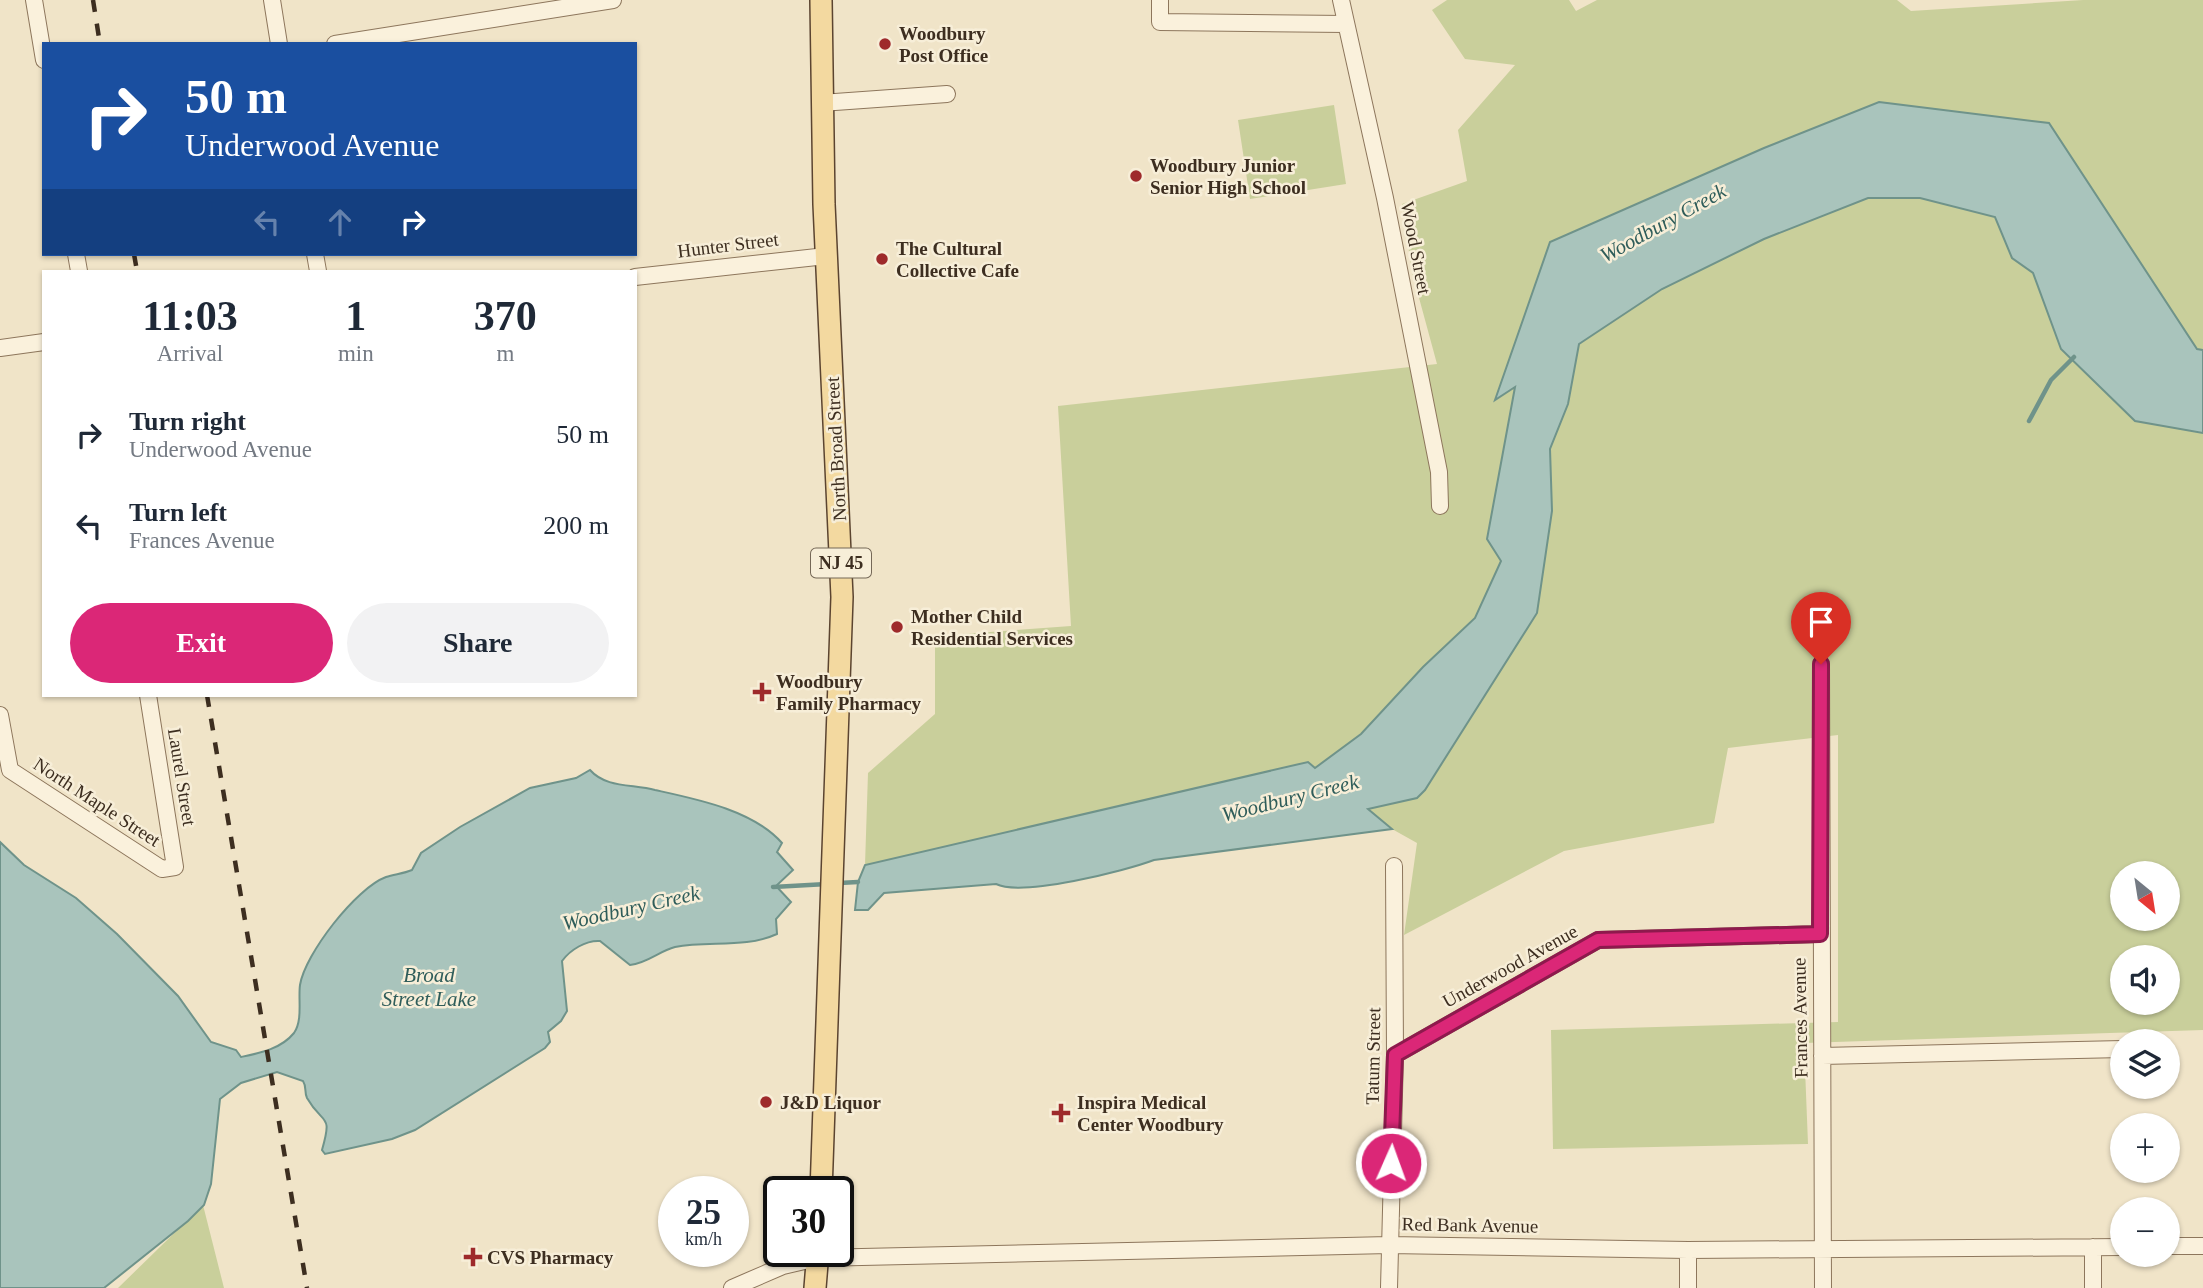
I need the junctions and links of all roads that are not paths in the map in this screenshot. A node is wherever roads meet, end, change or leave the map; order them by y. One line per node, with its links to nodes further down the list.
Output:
1 (34, 0): 10 (street)
2 (272, 0): 8 (street)
3 (613, 0): 9 (street)
4 (821, 0): 12 (main road, North Broad Street / NJ 45)
5 (1160, 0): 7 (street)
6 (1341, 0): 7 (street, Wood Street)
7 (1346, 24): 17 (street, Wood Street)
8 (279, 42)
9 (348, 42)
10 (42, 48)
11 (947, 94): 12 (street)
12 (821, 103): 13 (main road, North Broad Street / NJ 45)
13 (826, 256): 14 (street, Hunter Street); 27 (main road, North Broad Street / NJ 45)
14 (637, 277)
15 (42, 342): 16 (street)
16 (0, 348)
17 (1440, 506)
18 (1821, 664): 23 (street, Frances Avenue)
19 (148, 697): 22 (street, Laurel Street)
20 (0, 715): 22 (street, North Maple Street)
21 (1394, 866): 25 (street, Tatum Street)
22 (175, 867)
23 (1820, 934): 25 (street, Underwood Avenue); 26 (street, Frances Avenue)
24 (2110, 1049): 26 (street)
25 (1395, 1055): 28 (street, Tatum Street)
26 (1822, 1056): 33 (street, Frances Avenue)
27 (822, 1176)
28 (1389, 1245): 34 (street, Red Bank Avenue); 35 (street, Red Bank Avenue); 40 (street, Tatum Street)
29 (2180, 1246): 30 (street)
30 (2203, 1246)
31 (2093, 1247): 32 (street, Red Bank Avenue); 33 (street, Red Bank Avenue); 43 (street)
32 (2110, 1247)
33 (1824, 1248): 34 (street, Red Bank Avenue); 42 (street, Frances Avenue)
34 (1688, 1250): 41 (street)
35 (854, 1253)
36 (781, 1267): 38 (street, Red Bank Avenue)
37 (816, 1267): 39 (main road)
38 (732, 1288)
39 (815, 1288)
40 (1389, 1288)
41 (1688, 1288)
42 (1823, 1288)
43 (2093, 1288)

